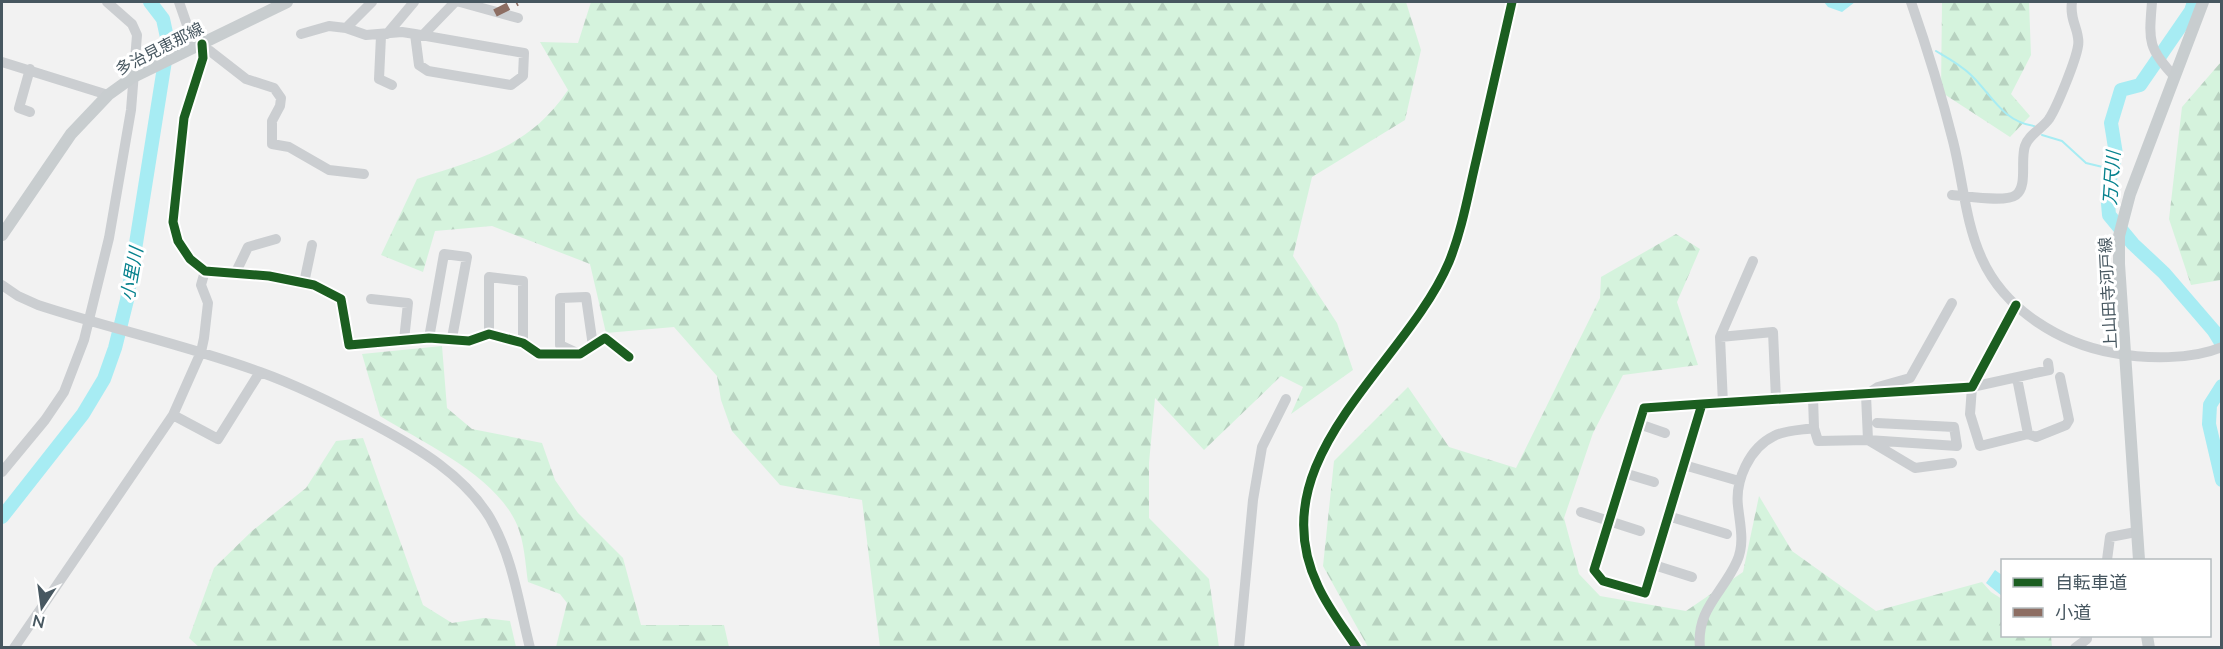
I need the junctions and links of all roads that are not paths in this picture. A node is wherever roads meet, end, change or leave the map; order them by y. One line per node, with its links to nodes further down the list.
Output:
1 (107, 2): 20 (street)
2 (180, 2): 17 (street)
3 (287, 2): 17 (main road, 多治見恵那線)
4 (372, 2): 13 (street)
5 (414, 2): 15 (street)
6 (458, 2): 12 (street); 16 (street)
7 (1512, 2): 92 (street)
8 (1911, 2): 27 (street)
9 (2072, 2): 27 (street)
10 (2152, 2): 21 (street)
11 (2203, 2): 21 (main road, 上山田寺河戸線)
12 (518, 18)
13 (346, 28): 14 (street); 15 (street)
14 (300, 34)
15 (384, 35): 16 (street); 22 (street)
16 (419, 35): 16 (street)
17 (197, 48): 20 (main road, 多治見恵那線); 25 (street); 32 (street)
18 (2, 62): 19 (street)
19 (30, 69): 23 (street); 24 (street)
20 (135, 76): 23 (main road, 多治見恵那線); 39 (street)
21 (2175, 78): 50 (main road, 上山田寺河戸線)
22 (392, 85)
23 (108, 95): 28 (main road, 多治見恵那線)
24 (30, 112)
25 (364, 174)
26 (1952, 195): 27 (street)
27 (1964, 196): 38 (street)
28 (2, 235)
29 (276, 239): 33 (street)
30 (312, 245): 34 (street)
31 (1753, 261): 41 (street)
32 (205, 271): 33 (street); 48 (street)
33 (235, 274): 34 (street)
34 (304, 283): 44 (street)
35 (2, 285): 39 (street)
36 (371, 299): 44 (street)
37 (1952, 303): 57 (street)
38 (2016, 305): 50 (street); 56 (street)
39 (93, 321): 48 (street); 72 (street)
40 (489, 334): 43 (street); 45 (street); 45 (street)
41 (1720, 337): 60 (street); 62 (street)
42 (429, 338): 43 (street); 43 (street); 44 (street)
43 (452, 338)
44 (404, 340)
45 (523, 343): 49 (street)
46 (593, 346): 49 (street); 49 (street); 51 (street)
47 (2222, 347): 50 (street)
48 (201, 352): 53 (street); 63 (street)
49 (580, 354)
50 (2127, 356): 80 (main road, 上山田寺河戸線)
51 (629, 357)
52 (2048, 363): 55 (street)
53 (260, 372): 63 (street); 90 (street)
54 (2060, 377): 68 (street)
55 (2017, 378): 56 (street); 68 (street)
56 (1972, 387): 57 (street); 68 (street)
57 (1866, 395): 58 (street); 69 (street)
58 (1813, 397): 60 (street); 66 (street)
59 (1286, 399): 91 (street)
60 (1776, 399): 62 (street)
61 (1702, 404): 62 (street); 65 (street); 71 (street)
62 (1723, 404)
63 (173, 415): 89 (street)
64 (1877, 423): 69 (street)
65 (1639, 424): 67 (street); 73 (street)
66 (1815, 428): 69 (street); 74 (street)
67 (1665, 433)
68 (2028, 434)
69 (1868, 440): 70 (street)
70 (1952, 463)
71 (1684, 465): 74 (street); 77 (street)
72 (2, 472)
73 (1624, 473): 75 (street); 78 (street)
74 (1739, 481): 93 (street)
75 (1653, 482)
76 (1581, 512): 78 (street)
77 (1668, 516): 81 (street); 84 (street)
78 (1609, 521): 79 (street); 84 (street)
79 (1640, 531)
80 (2136, 532): 82 (street); 83 (main road, 上山田寺河戸線)
81 (1727, 534)
82 (2107, 559)
83 (2139, 559)
84 (1654, 565): 85 (street)
85 (1692, 577)
86 (2087, 637): 94 (street)
87 (2, 644): 88 (street)
88 (9, 648)
89 (14, 648)
90 (530, 648)
91 (1239, 648)
92 (1357, 648)
93 (1700, 648)
94 (2075, 648)

